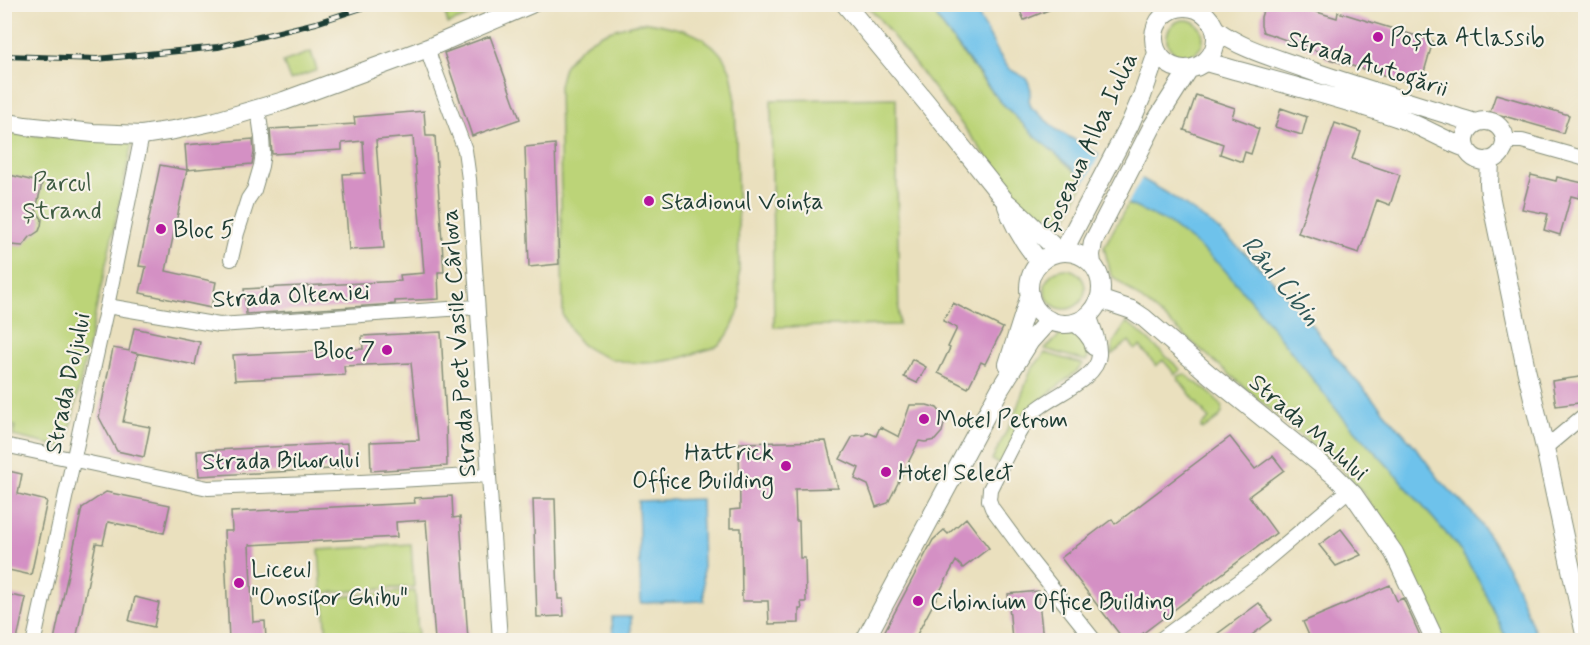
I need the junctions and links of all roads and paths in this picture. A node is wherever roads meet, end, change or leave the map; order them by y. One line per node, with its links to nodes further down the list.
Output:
1 (531, 4): 5 (main road)
2 (845, 4): 17 (main road)
3 (1168, 9): 4 (main road); 6 (main road)
4 (1209, 16): 7 (main road); 11 (main road, Strada Autogării)
5 (428, 48): 9 (main road); 27 (street, Strada Poet Vasile Cârlova)
6 (1157, 53): 8 (main road); 18 (main road, Șoseaua Alba Iulia)
7 (1206, 62): 8 (main road); 14 (main road, Strada Autogării)
8 (1189, 69): 23 (main road, Șoseaua Alba Iulia)
9 (258, 109): 12 (main road); 21 (street)
10 (4, 122): 12 (main road)
11 (1475, 123): 13 (main road); 14 (main road)
12 (142, 135): 26 (street, Strada Doljului)
13 (1505, 141): 15 (street); 16 (main road)
14 (1466, 148): 16 (main road)
15 (1586, 159)
16 (1490, 160): 33 (main road)
17 (1006, 202): 19 (main road); 22 (main road)
18 (1079, 223): 19 (main road); 20 (main road, Șoseaua Alba Iulia)
19 (1036, 230): 20 (main road)
20 (1062, 252): 22 (main road); 23 (main road)
21 (231, 259)
22 (1040, 262): 24 (main road)
23 (1092, 264): 25 (main road)
24 (1030, 295): 29 (main road); 30 (main road)
25 (1099, 299): 28 (main road); 36 (main road, Strada Malului)
26 (107, 306): 27 (street, Strada Olteniei); 34 (street, Strada Doljului)
27 (477, 306): 35 (street, Strada Poet Vasile Cârlova)
28 (1081, 319): 29 (main road); 41 (street)
29 (1049, 320): 30 (main road)
30 (1000, 389): 40 (main road)
31 (1586, 416): 33 (street)
32 (4, 445): 34 (street, Strada Bihorului)
33 (1545, 448): 37 (main road)
34 (74, 461): 35 (street, Strada Bihorului); 38 (street, Strada Doljului)
35 (489, 475): 39 (street, Strada Poet Vasile Cârlova)
36 (1349, 490): 42 (street); 43 (main road, Strada Malului)
37 (1586, 639)
38 (34, 640)
39 (500, 640)
40 (865, 640)
41 (1094, 640)
42 (1160, 640)
43 (1435, 640)

